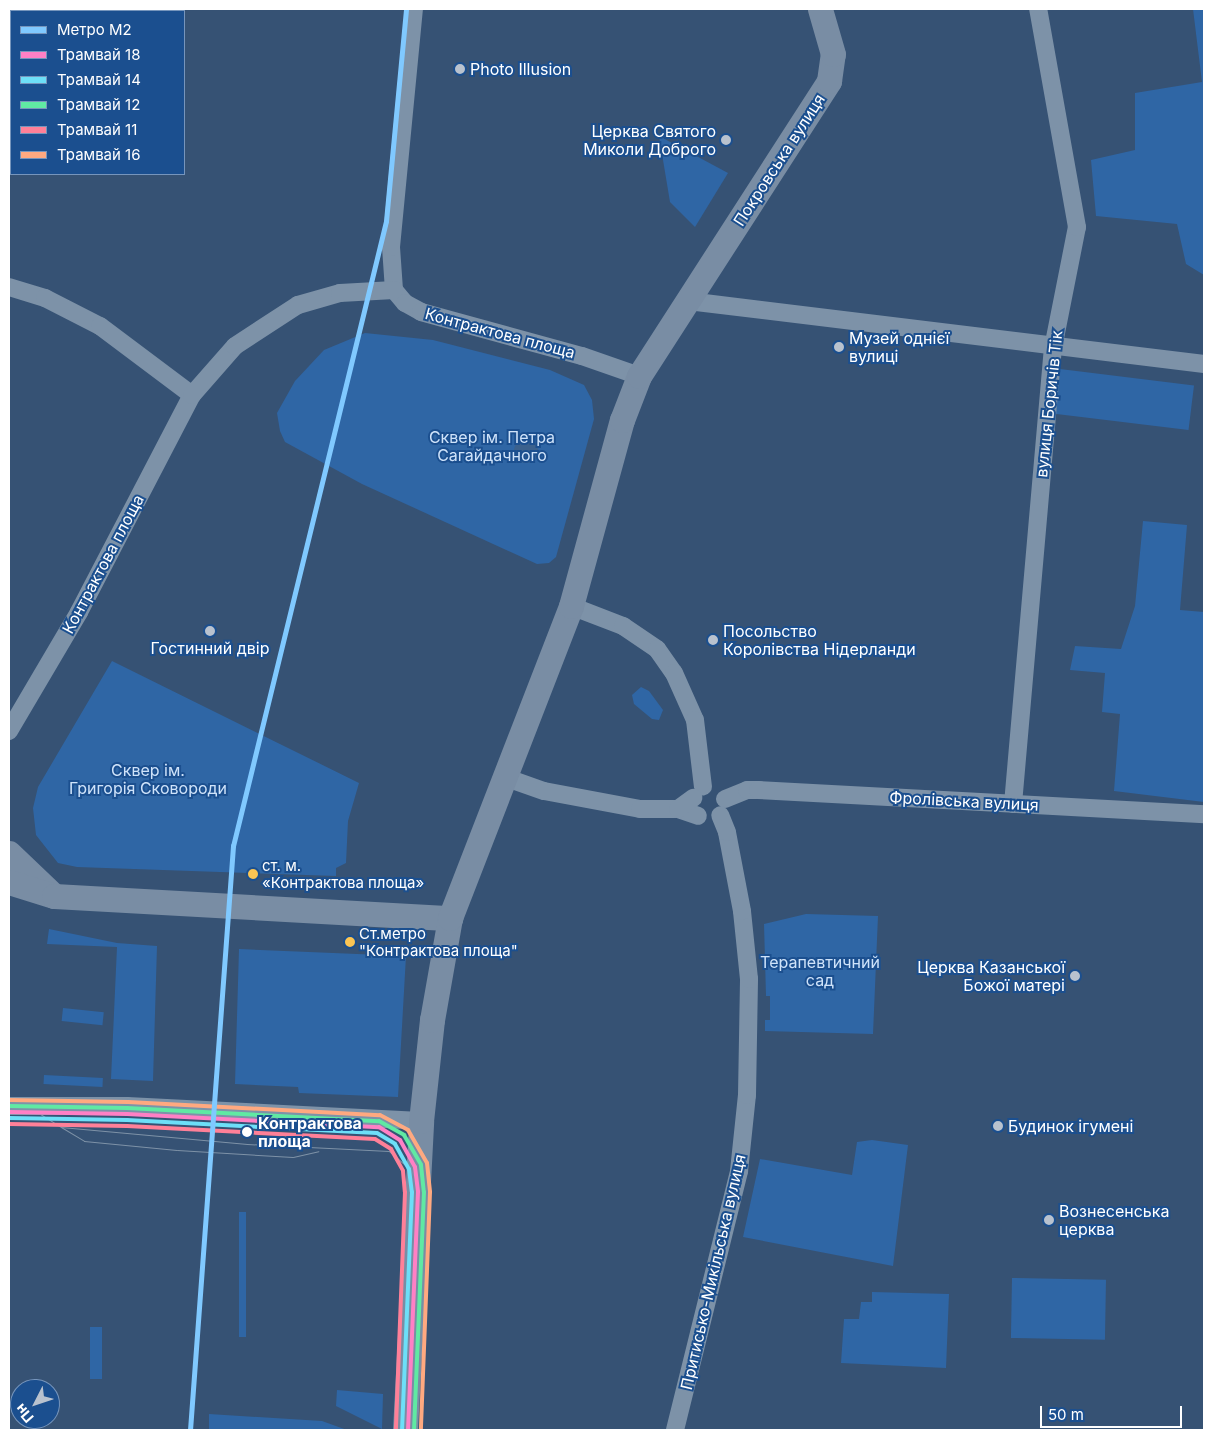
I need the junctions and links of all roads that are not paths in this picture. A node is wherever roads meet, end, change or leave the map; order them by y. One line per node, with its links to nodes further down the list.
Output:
1 (414, 9): 5 (street)
2 (820, 9): 6 (street, Покровська вулиця)
3 (1038, 9): 7 (street, вулиця Боричів Тік)
4 (9, 287): 10 (street)
5 (394, 290): 9 (street, Контрактова площа); 10 (street, Контрактова площа)
6 (688, 301): 7 (street); 9 (street)
7 (1053, 348): 8 (street); 15 (street, вулиця Боричів Тік)
8 (1204, 364)
9 (639, 376): 11 (street)
10 (192, 395): 12 (street, Контрактова площа)
11 (571, 606): 13 (street); 14 (street)
12 (9, 731)
13 (504, 776): 17 (street); 23 (street)
14 (698, 792): 16 (street); 17 (street); 19 (street)
15 (1013, 804): 16 (street, Фролівська вулиця); 18 (street, Фролівська вулиця)
16 (723, 807): 19 (street); 27 (street, Притисько-Микільська вулиця)
17 (678, 809): 19 (street)
18 (1204, 814)
19 (698, 816)
20 (9, 853): 22 (street)
21 (9, 882): 22 (street)
22 (54, 896): 23 (street)
23 (450, 918): 25 (street)
24 (9, 1106): 25 (street)
25 (421, 1121): 26 (street)
26 (405, 1430)
27 (675, 1430)

